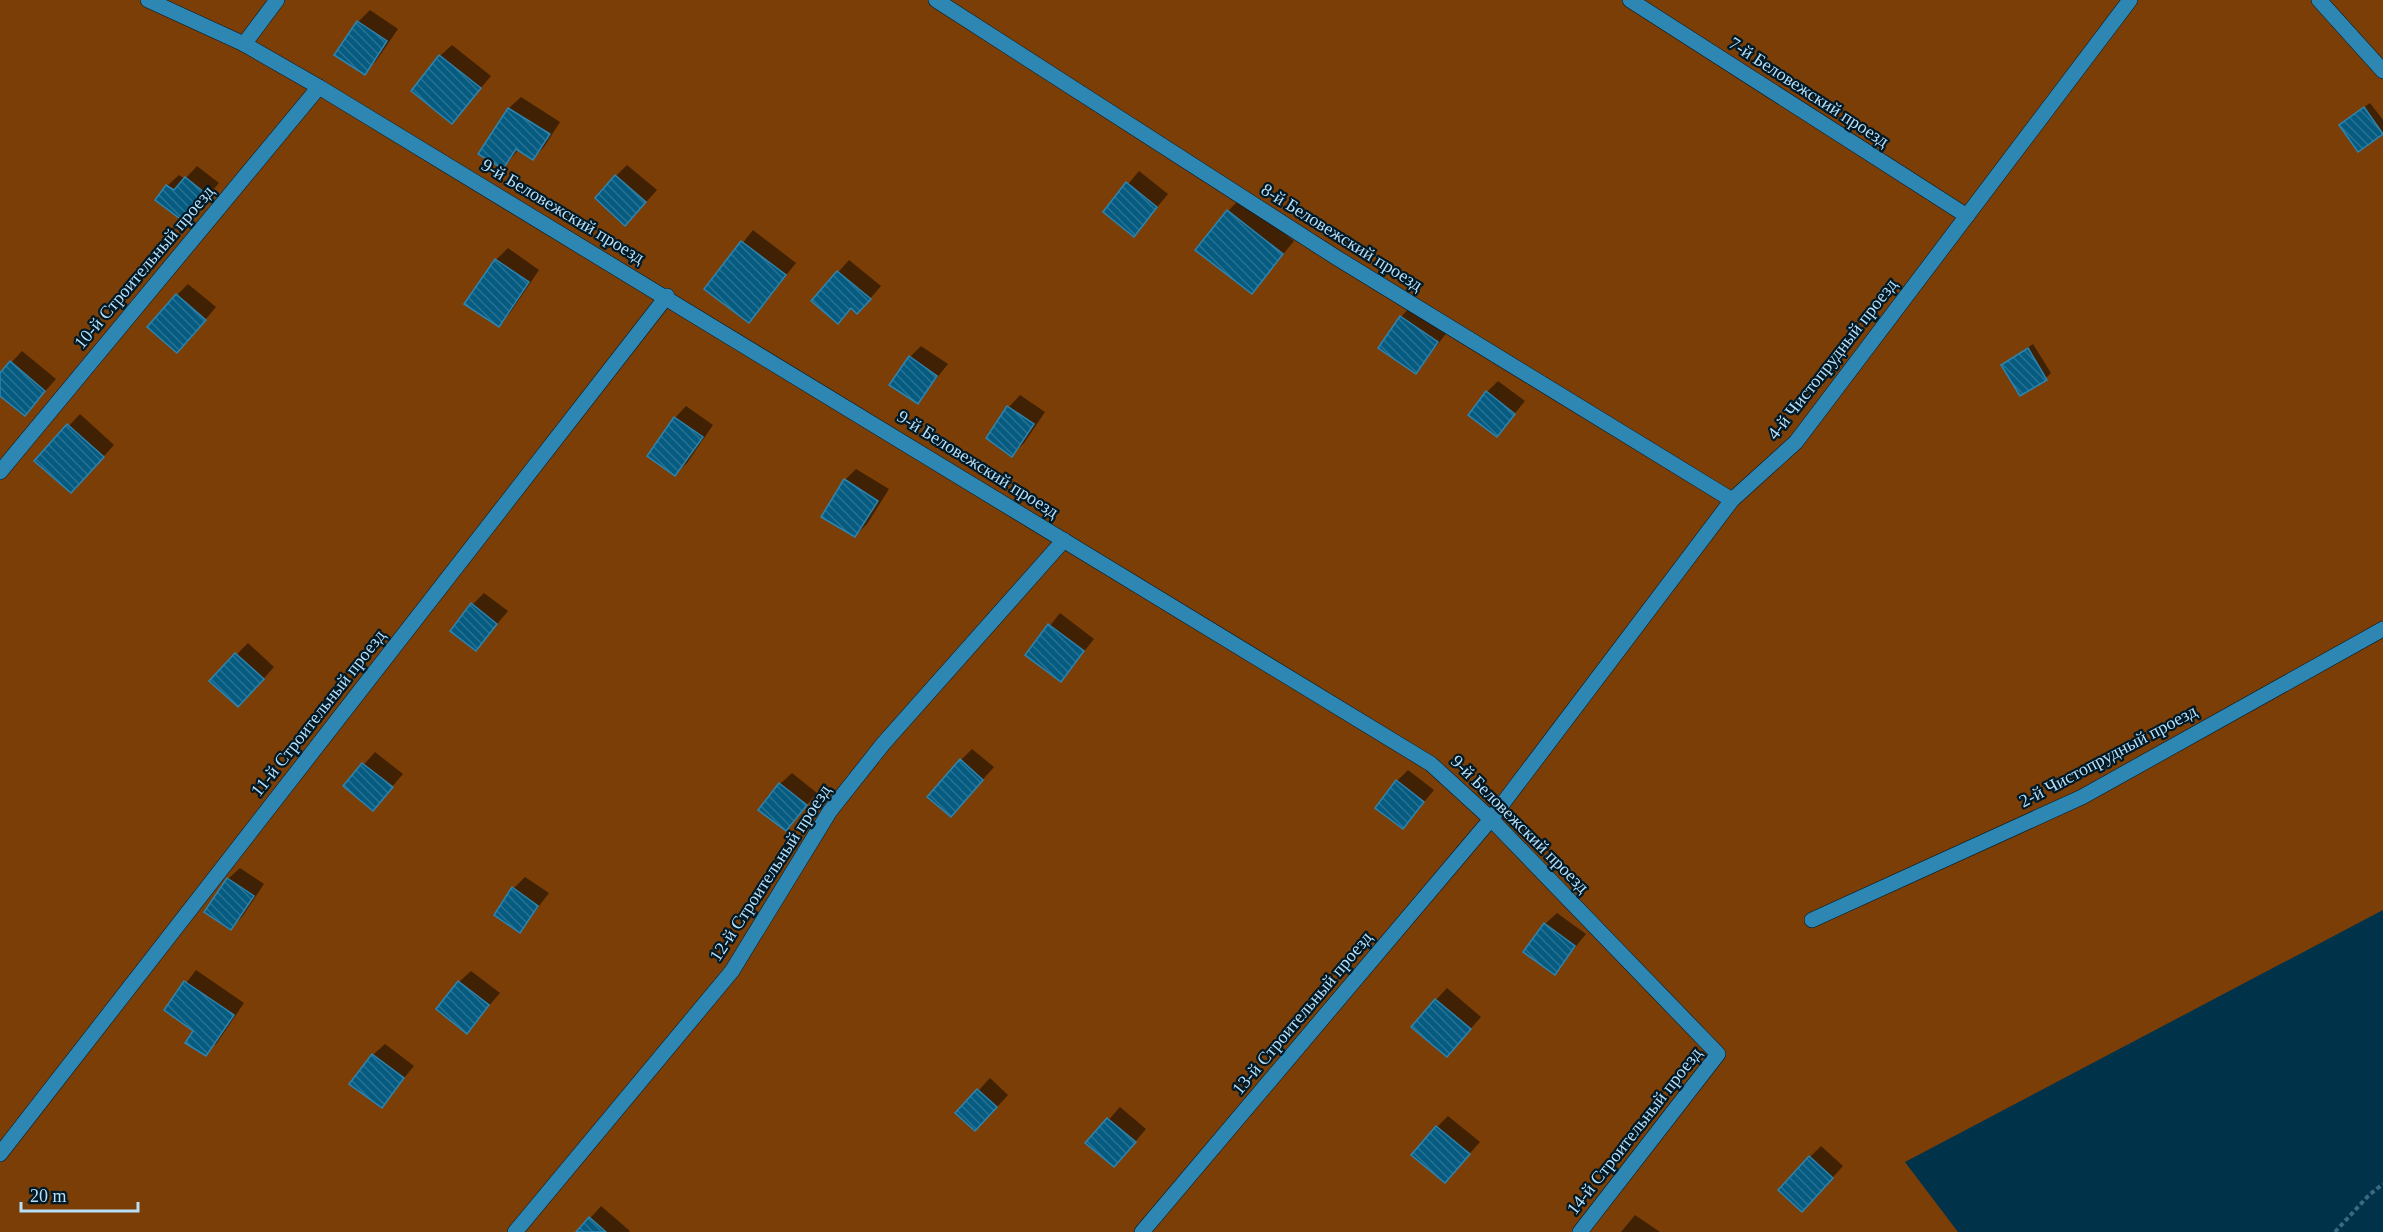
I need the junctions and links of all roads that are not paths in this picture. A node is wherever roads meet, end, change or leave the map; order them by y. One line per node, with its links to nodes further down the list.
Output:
1 (148, 0): 7 (lane, 9-й Беловежский проезд)
2 (277, 0): 7 (lane)
3 (936, 0): 13 (lane, 8-й Беловежский проезд)
4 (1630, 0): 10 (lane, 7-й Беловежский проезд)
5 (2130, 0): 10 (lane, 4-й Чистопрудный проезд)
6 (2319, 0): 8 (lane)
7 (244, 44): 9 (lane, 9-й Беловежский проезд)
8 (2383, 71)
9 (319, 87): 11 (lane, 9-й Беловежский проезд); 12 (lane, 10-й Строительный проезд)
10 (1967, 216): 13 (lane, 4-й Чистопрудный проезд)
11 (667, 296): 14 (lane, 9-й Беловежский проезд); 19 (lane, 11-й Строительный проезд)
12 (0, 472)
13 (1732, 500): 16 (lane, 4-й Чистопрудный проезд)
14 (1064, 540): 16 (lane, 9-й Беловежский проезд); 20 (lane, 12-й Строительный проезд)
15 (2383, 629): 17 (lane, 2-й Чистопрудный проезд)
16 (1491, 819): 18 (lane, 9-й Беловежский проезд); 21 (lane, 13-й Строительный проезд)
17 (1812, 920)
18 (1718, 1054): 22 (lane, 14-й Строительный проезд)
19 (0, 1154)
20 (515, 1232)
21 (1142, 1232)
22 (1580, 1232)

